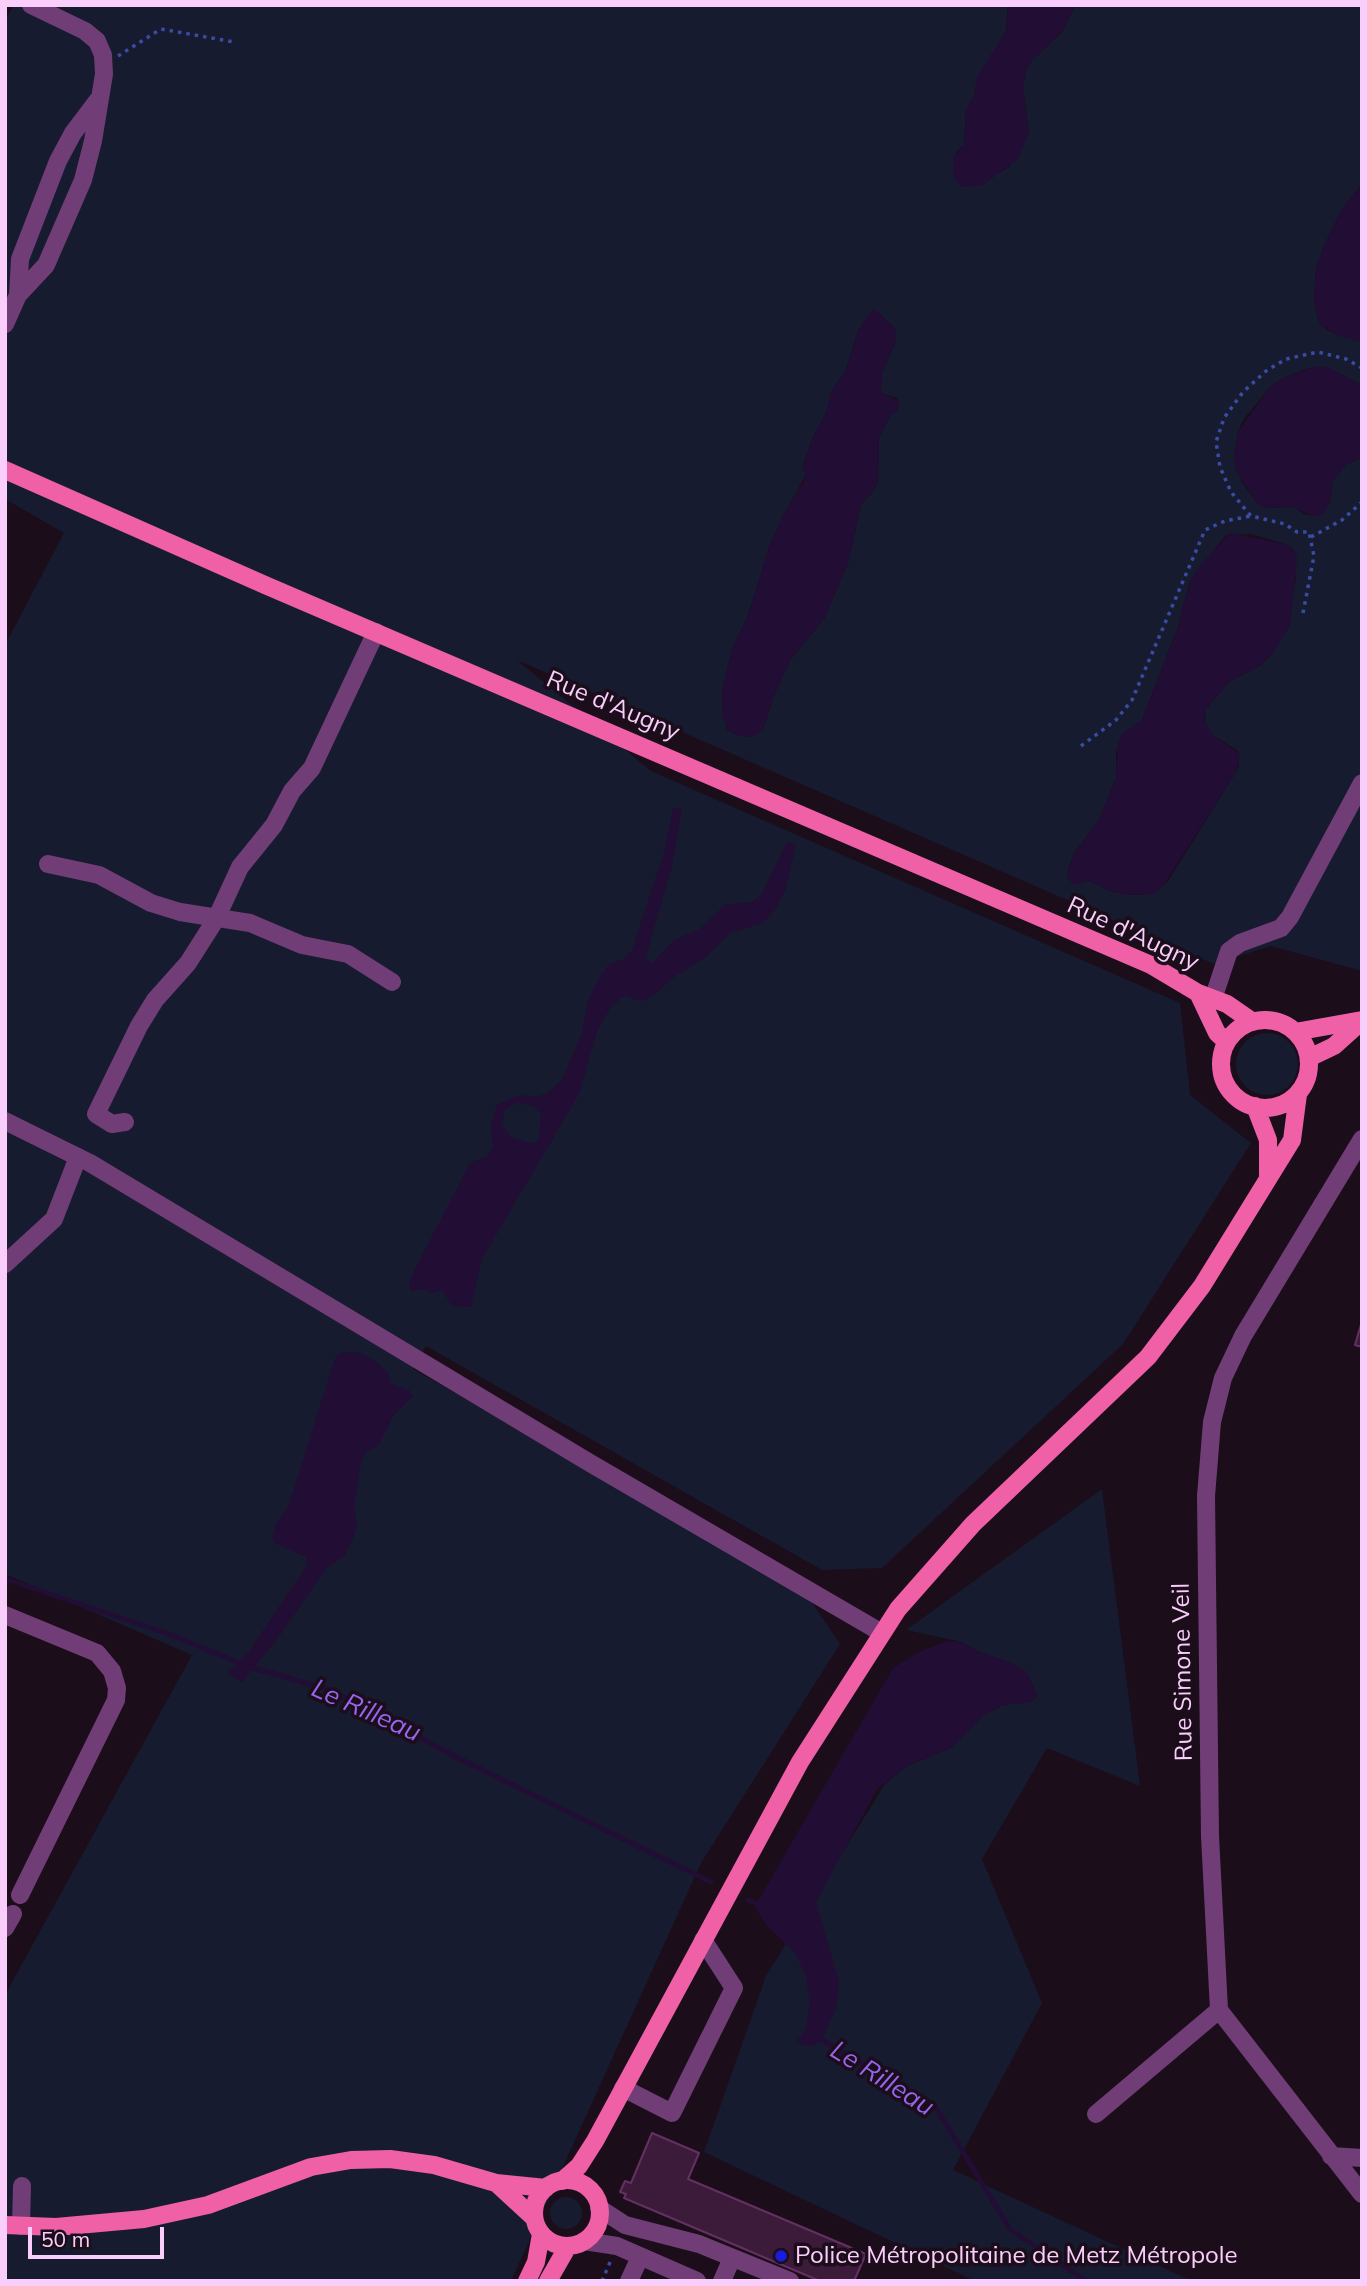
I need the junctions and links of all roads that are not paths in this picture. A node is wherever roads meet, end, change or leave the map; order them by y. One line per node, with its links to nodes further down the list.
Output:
1 (31, 5): 2 (street)
2 (98, 100): 3 (street); 3 (street)
3 (18, 295): 4 (street)
4 (5, 324)
5 (5, 470): 6 (main road, Rue d'Augny)
6 (376, 632): 9 (street); 11 (main road, Rue d'Augny)
7 (1362, 783): 11 (street)
8 (48, 864): 9 (street)
9 (216, 919): 10 (street); 20 (street)
10 (392, 982)
11 (1206, 996): 13 (main road, Rue d'Augny); 15 (main road, Rue d'Augny)
12 (1362, 1020): 14 (main road); 16 (main road)
13 (1253, 1022): 14 (main road); 15 (main road)
14 (1295, 1031): 16 (main road)
15 (1227, 1042): 18 (main road)
16 (1309, 1058): 17 (main road)
17 (1298, 1094): 18 (main road); 23 (main road)
18 (1255, 1106): 23 (main road)
19 (5, 1121): 22 (street)
20 (125, 1122)
21 (1362, 1139): 29 (street, Rue Simone Veil)
22 (78, 1157): 24 (street); 26 (street)
23 (1267, 1182): 26 (main road)
24 (5, 1264)
25 (5, 1615): 27 (street)
26 (882, 1633): 28 (main road)
27 (20, 1895)
28 (703, 1940): 30 (main road); 30 (street)
29 (1219, 2010): 31 (street); 33 (street)
30 (623, 2088): 32 (main road)
31 (1096, 2114)
32 (596, 2141): 36 (main road); 38 (main road)
33 (1331, 2156): 34 (street); 39 (street)
34 (1362, 2158)
35 (496, 2183): 36 (main road); 41 (main road); 42 (main road)
36 (554, 2184): 38 (main road); 42 (main road)
37 (22, 2186): 41 (street)
38 (591, 2191): 40 (main road)
39 (1362, 2194)
40 (599, 2208): 43 (main road); 45 (street)
41 (13, 2226)
42 (538, 2226): 43 (main road); 47 (main road)
43 (576, 2244): 44 (street); 48 (main road)
44 (640, 2257): 46 (street); 49 (street)
45 (732, 2258): 50 (street); 51 (street)
46 (693, 2280)
47 (527, 2281)
48 (548, 2281)
49 (629, 2281)
50 (722, 2281)
51 (790, 2281)

